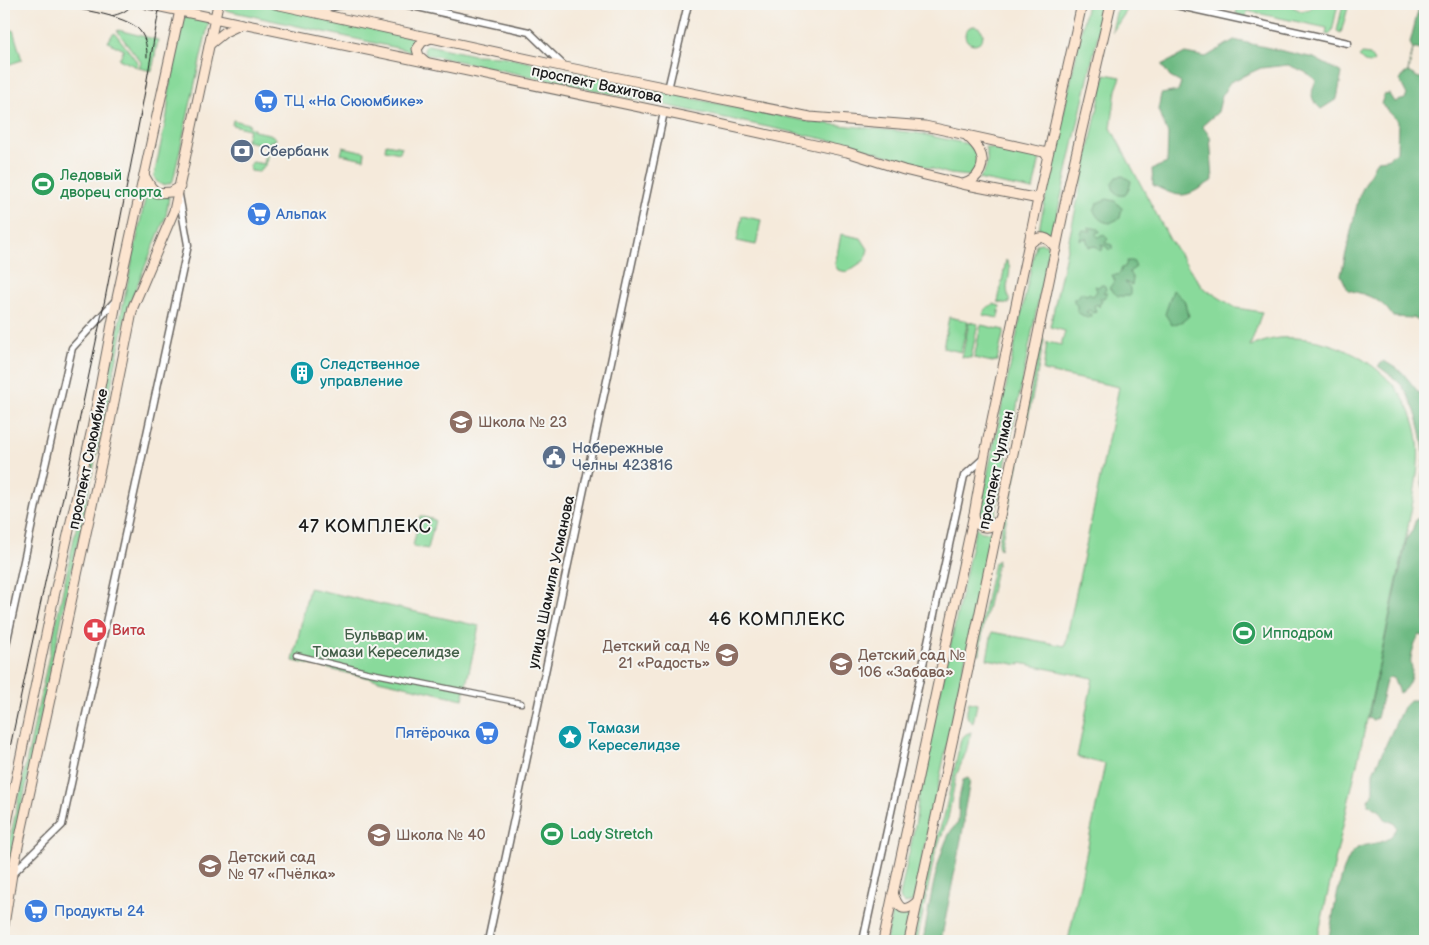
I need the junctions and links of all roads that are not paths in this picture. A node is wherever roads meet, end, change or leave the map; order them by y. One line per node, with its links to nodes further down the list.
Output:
1 (147, 4): 11 (main road, проспект Вахитова)
2 (218, 4): 13 (main road, проспект Сююмбике)
3 (275, 4): 12 (main road, проспект Вахитова)
4 (345, 4): 12 (street)
5 (404, 4): 20 (street)
6 (688, 4): 21 (street)
7 (1082, 4): 24 (main road, проспект Чулман)
8 (1111, 4): 30 (main road, проспект Чулман)
9 (1171, 4): 17 (street)
10 (180, 7): 11 (main road, проспект Вахитова); 13 (main road, проспект Вахитова); 15 (main road, проспект Сююмбике)
11 (165, 8): 15 (main road)
12 (310, 12): 16 (main road, проспект Вахитова)
13 (215, 17): 14 (main road, проспект Вахитова); 18 (main road, проспект Сююмбике)
14 (244, 24): 18 (main road); 19 (main road, проспект Вахитова)
15 (173, 38): 25 (main road, проспект Сююмбике)
16 (432, 38): 19 (main road); 20 (main road, проспект Вахитова)
17 (1348, 44)
18 (210, 45): 27 (main road, проспект Сююмбике)
19 (427, 63): 22 (main road, проспект Вахитова)
20 (565, 67): 21 (main road, проспект Вахитова)
21 (668, 89): 23 (main road, проспект Вахитова)
22 (664, 112): 26 (main road, проспект Вахитова); 43 (street, улица Шамиля Усманова)
23 (966, 135): 24 (main road, проспект Вахитова); 26 (main road)
24 (1048, 153): 28 (main road, проспект Чулман)
25 (144, 175): 27 (main road); 31 (main road, проспект Сююмбике)
26 (962, 184): 28 (main road, проспект Вахитова)
27 (179, 189): 39 (main road, проспект Сююмбике); 39 (street)
28 (1039, 199): 29 (main road, проспект Чулман)
29 (1029, 245): 30 (main road); 32 (main road, проспект Чулман)
30 (1056, 249): 34 (main road, проспект Чулман)
31 (117, 298): 35 (street); 38 (main road, проспект Сююмбике)
32 (984, 458): 33 (main road, проспект Чулман); 44 (street)
33 (974, 514): 34 (main road); 40 (main road, проспект Чулман)
34 (1000, 517): 41 (main road, проспект Чулман)
35 (4, 654)
36 (296, 656): 37 (street)
37 (521, 703)
38 (4, 837)
39 (12, 874): 42 (main road, проспект Сююмбике)
40 (893, 893): 41 (main road); 45 (main road, проспект Чулман)
41 (917, 902): 46 (main road, проспект Чулман)
42 (4, 925)
43 (488, 941)
44 (863, 941)
45 (882, 941)
46 (909, 941)

